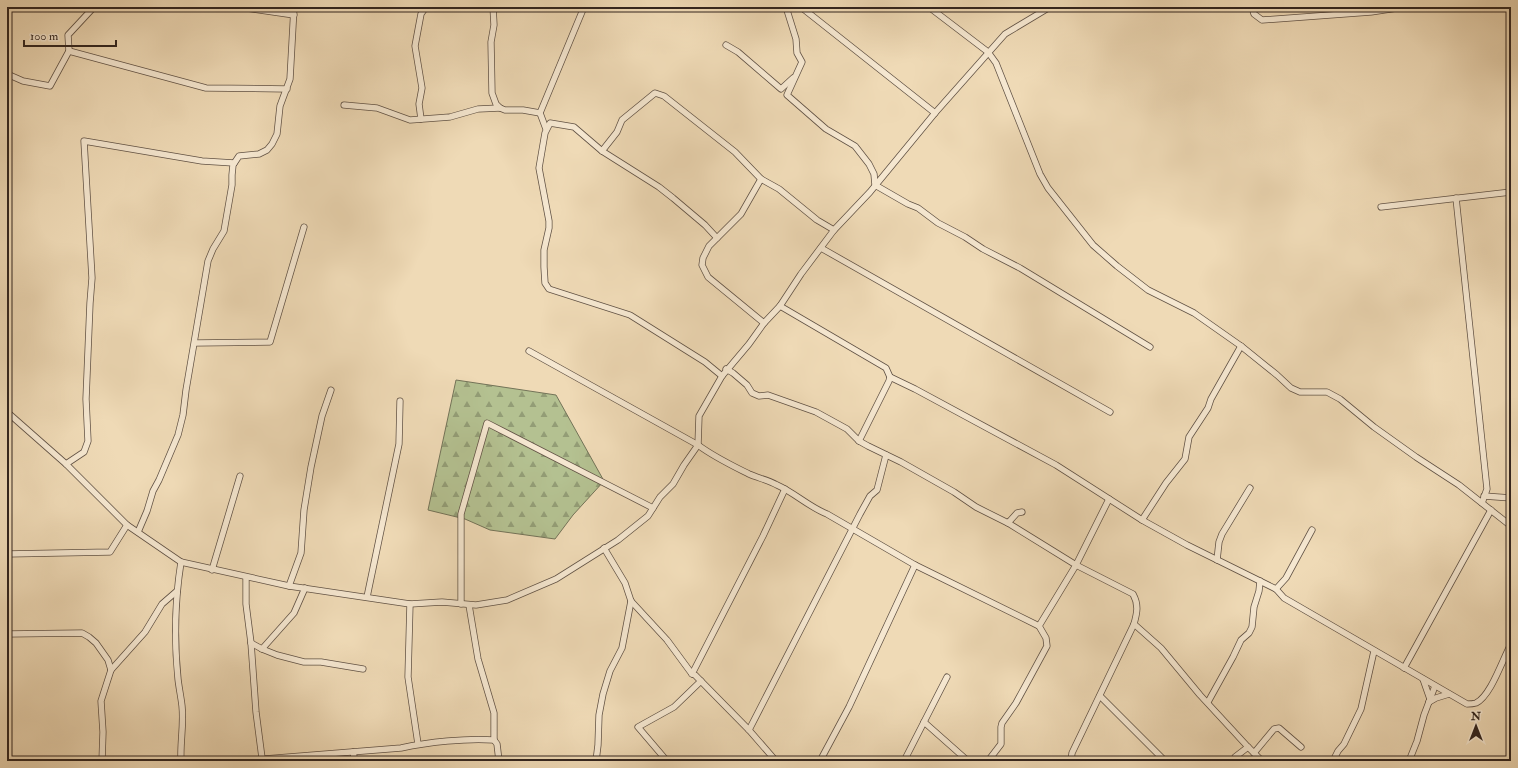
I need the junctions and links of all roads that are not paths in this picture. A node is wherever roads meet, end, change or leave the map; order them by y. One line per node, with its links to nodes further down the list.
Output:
1 (94, 7): 15 (street)
2 (239, 7): 13 (street)
3 (294, 7): 13 (street)
4 (426, 7): 24 (street)
5 (493, 7): 21 (street)
6 (584, 7): 22 (street)
7 (786, 7): 17 (street)
8 (801, 7): 23 (street)
9 (929, 7): 16 (street)
10 (1050, 7): 16 (street)
11 (1252, 7): 12 (street)
12 (1404, 7)
13 (294, 15): 19 (street)
14 (726, 46): 17 (street)
15 (69, 52): 18 (street); 19 (street)
16 (988, 52): 23 (street); 40 (street)
17 (802, 62): 29 (street)
18 (7, 74)
19 (287, 89): 27 (street)
20 (344, 105): 24 (street)
21 (500, 108): 22 (street); 24 (street)
22 (540, 112): 25 (street)
23 (935, 113): 29 (street)
24 (421, 119)
25 (546, 129): 26 (street); 44 (street)
26 (602, 151): 28 (street); 35 (street)
27 (234, 163): 39 (street); 53 (street)
28 (761, 179): 34 (street); 35 (street)
29 (875, 185): 34 (street); 41 (street)
30 (1511, 192): 31 (street)
31 (1456, 198): 32 (street); 57 (street)
32 (1381, 207)
33 (304, 227): 39 (street)
34 (834, 230): 36 (street)
35 (717, 238): 38 (street)
36 (821, 248): 37 (street); 49 (street)
37 (780, 306): 38 (street); 45 (street)
38 (764, 323): 43 (street)
39 (195, 343): 70 (street)
40 (1241, 346): 60 (street); 64 (street)
41 (1150, 347)
42 (529, 351): 51 (street)
43 (726, 370): 44 (street); 50 (street)
44 (722, 376): 51 (street)
45 (890, 377): 50 (street); 59 (street)
46 (331, 390): 80 (street)
47 (400, 401): 84 (street)
48 (7, 412): 53 (street)
49 (1110, 412)
50 (859, 441): 52 (street)
51 (698, 445): 56 (street); 61 (street)
52 (886, 455): 65 (street); 68 (street)
53 (66, 464): 66 (street)
54 (240, 476): 77 (street)
55 (1250, 488): 73 (street)
56 (785, 489): 68 (street); 99 (street)
57 (1484, 496): 58 (street); 60 (street)
58 (1511, 498)
59 (1108, 499): 64 (street); 76 (street)
60 (1482, 503): 62 (street)
61 (653, 508): 71 (street); 87 (street)
62 (1491, 510): 67 (street); 96 (street)
63 (1022, 512): 65 (street)
64 (1142, 520): 73 (street)
65 (1008, 523): 76 (street)
66 (127, 525): 70 (street); 72 (street)
67 (1511, 526)
68 (852, 528): 75 (street); 109 (street)
69 (1312, 530): 82 (street)
70 (138, 532): 74 (street)
71 (604, 548): 85 (street); 88 (street)
72 (7, 554)
73 (1217, 560): 79 (street)
74 (181, 562): 77 (street); 83 (street)
75 (915, 565): 90 (street); 125 (street)
76 (1076, 565): 89 (street); 90 (street)
77 (212, 570): 78 (street)
78 (246, 577): 80 (street); 92 (street)
79 (1260, 581): 82 (street); 107 (street)
80 (290, 586): 81 (street)
81 (305, 588): 84 (street); 94 (street)
82 (1276, 588): 95 (street)
83 (177, 591): 97 (street); 119 (street)
84 (367, 597): 86 (street)
85 (631, 601): 99 (street); 123 (street)
86 (410, 604): 87 (street); 111 (street)
87 (461, 604): 88 (street)
88 (469, 605): 110 (street)
89 (1134, 624): 105 (street); 107 (street)
90 (1039, 626): 128 (street)
91 (7, 634): 97 (street)
92 (251, 643): 94 (street); 116 (street)
93 (1511, 644): 104 (street)
94 (262, 650): 98 (street)
95 (1374, 651): 96 (street); 133 (street)
96 (1404, 668): 101 (street)
97 (111, 670): 118 (street)
98 (363, 670)
99 (692, 674): 102 (street)
100 (947, 677): 108 (street)
101 (1423, 679): 103 (street); 106 (street)
102 (701, 681): 109 (street); 117 (street)
103 (1435, 686): 104 (street); 106 (street)
104 (1449, 694): 106 (street)
105 (1100, 696): 129 (street); 130 (street)
106 (1429, 701): 134 (street)
107 (1208, 702): 112 (street)
108 (924, 722): 126 (street); 127 (street)
109 (750, 730): 124 (street)
110 (494, 740): 111 (street); 122 (street)
111 (418, 744): 114 (street)
112 (1248, 747): 115 (street); 131 (street)
113 (1302, 747): 115 (street)
114 (353, 752): 116 (street); 121 (street)
115 (1254, 753): 132 (street)
116 (262, 758): 120 (street)
117 (665, 760)
118 (102, 761)
119 (181, 761)
120 (238, 761)
121 (355, 761)
122 (499, 761)
123 (596, 761)
124 (776, 761)
125 (820, 761)
126 (904, 761)
127 (968, 761)
128 (988, 761)
129 (1071, 761)
130 (1165, 761)
131 (1233, 761)
132 (1262, 761)
133 (1333, 761)
134 (1409, 761)

